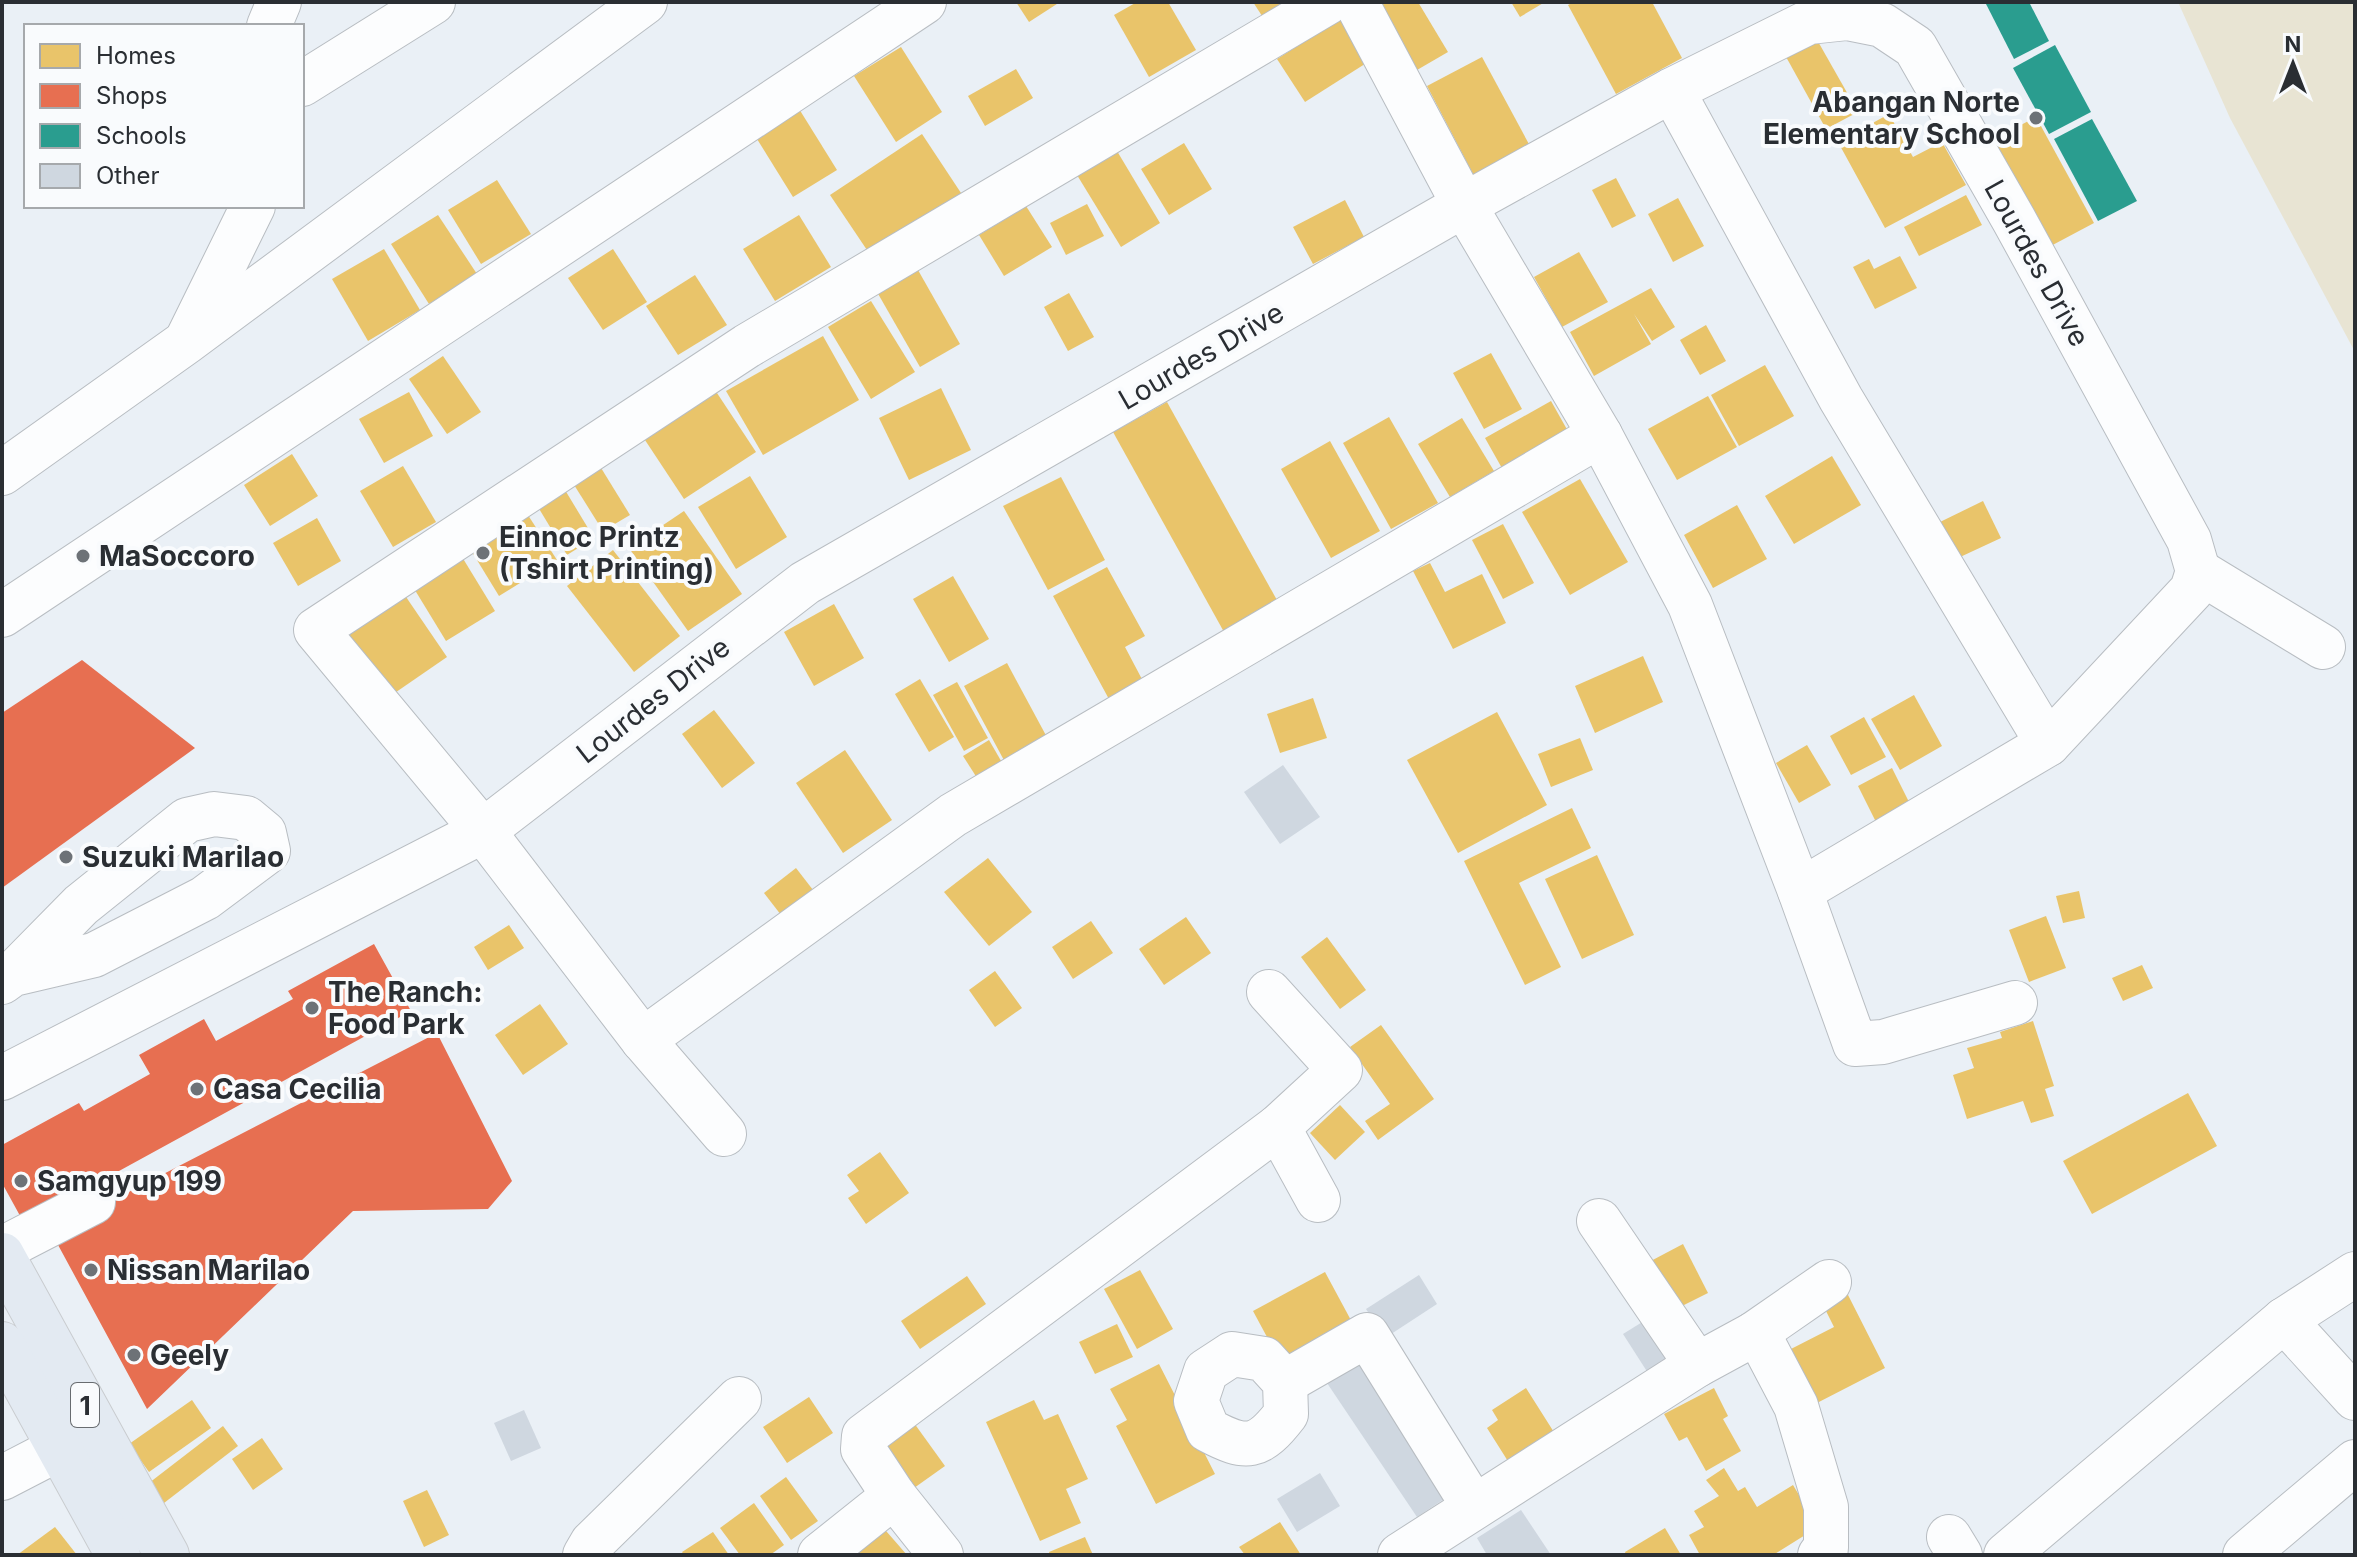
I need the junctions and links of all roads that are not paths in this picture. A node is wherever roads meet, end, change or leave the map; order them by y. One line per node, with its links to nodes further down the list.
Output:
1 (279, 2): 7 (street)
2 (433, 2): 8 (street)
3 (645, 2): 12 (street)
4 (924, 2): 16 (street)
5 (1328, 2): 19 (street)
6 (1356, 2): 10 (street)
7 (270, 24)
8 (304, 83)
9 (1672, 90): 10 (street, Lourdes Drive); 15 (street, Lourdes Drive); 18 (street)
10 (1464, 205): 13 (street); 19 (street, Lourdes Drive)
11 (252, 208): 12 (street)
12 (186, 342): 14 (street)
13 (1600, 435): 20 (street); 24 (street)
14 (2, 473)
15 (2198, 571): 17 (street); 18 (street)
16 (2, 615)
17 (2323, 647)
18 (2048, 744): 20 (street)
19 (483, 831): 24 (street); 25 (street, Lourdes Drive)
20 (1800, 891): 23 (street)
21 (8, 978): 21 (street)
22 (1269, 992): 26 (street)
23 (2015, 1003)
24 (643, 1040): 27 (street)
25 (2, 1078)
26 (1278, 1127): 28 (street); 45 (street)
27 (724, 1134)
28 (1318, 1200)
29 (93, 1202): 31 (street)
30 (1599, 1221): 37 (street)
31 (2, 1252): 48 (highway, 1)
32 (2355, 1274): 34 (street)
33 (1829, 1282): 35 (street)
34 (2284, 1320): 40 (street); 54 (street)
35 (1754, 1334): 37 (street); 53 (street)
36 (2, 1344): 39 (highway, 1)
37 (1697, 1365): 46 (street)
38 (1285, 1382): 46 (street)
39 (13, 1394): 42 (highway, 1)
40 (2355, 1398)
41 (739, 1399): 49 (street)
42 (60, 1448): 44 (street); 47 (highway, 1)
43 (2355, 1462): 55 (street)
44 (2, 1478)
45 (894, 1496): 50 (street); 51 (street)
46 (1474, 1507): 52 (street)
47 (113, 1553)
48 (167, 1555)
49 (585, 1555)
50 (820, 1555)
51 (941, 1555)
52 (1400, 1555)
53 (1820, 1555)
54 (2006, 1555)
55 (2245, 1555)

